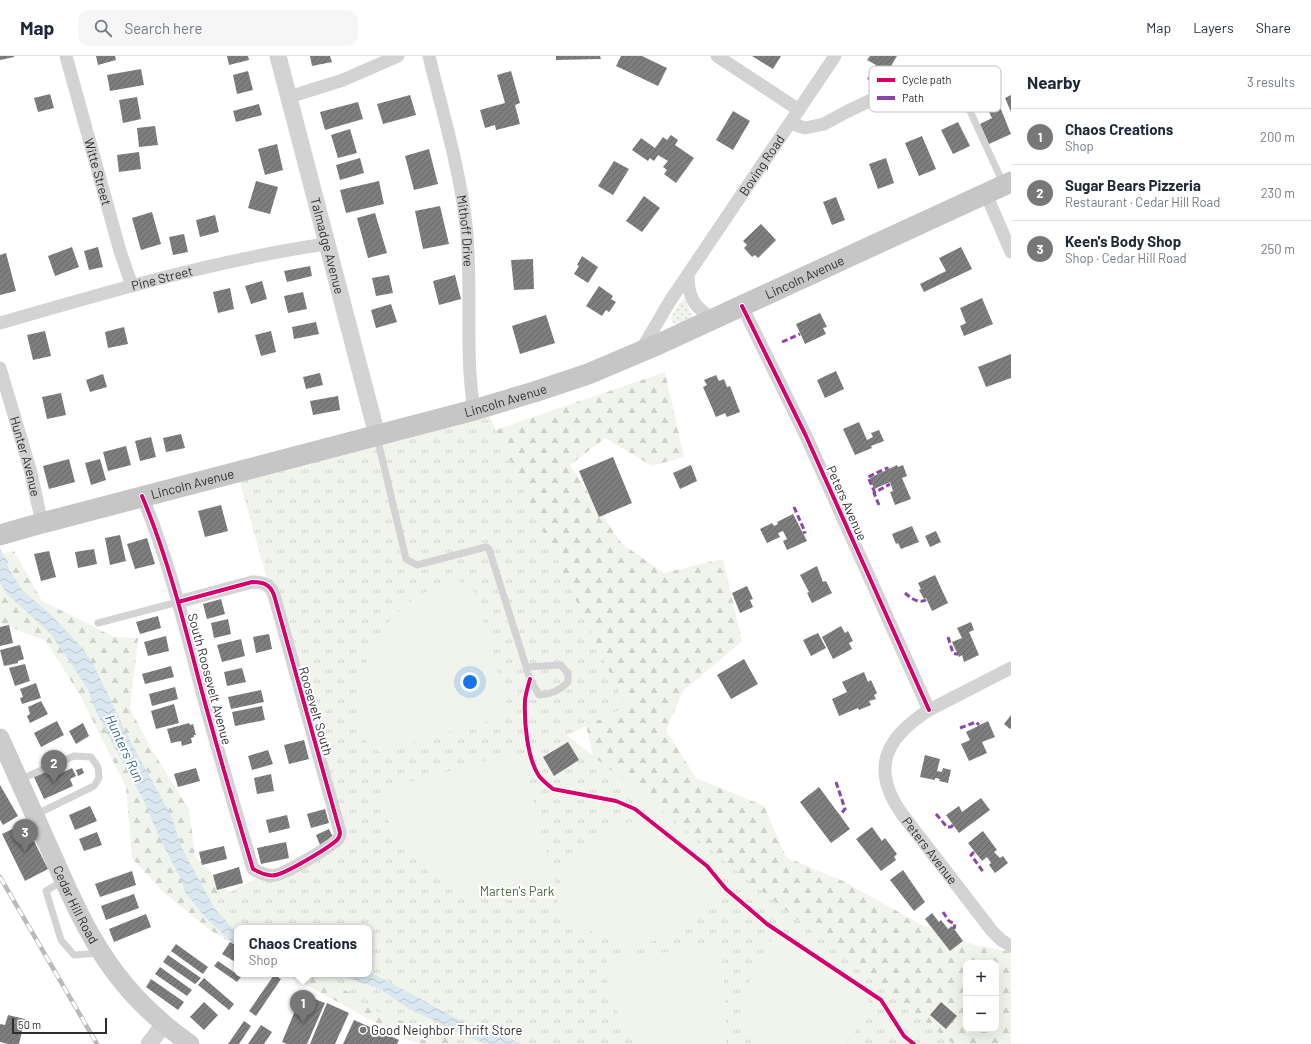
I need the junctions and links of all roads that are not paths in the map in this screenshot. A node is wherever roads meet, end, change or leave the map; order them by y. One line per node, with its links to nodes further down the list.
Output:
1 (66, 56): 16 (street, Witte Street)
2 (278, 56): 7 (street, Talmadge Avenue)
3 (398, 56): 7 (street)
4 (429, 56): 22 (street, Mithoff Drive)
5 (717, 56): 9 (street)
6 (835, 56): 9 (street, Boving Road)
7 (289, 97): 13 (street, Talmadge Avenue)
8 (869, 101): 11 (street)
9 (799, 110): 11 (street, Boving Road)
10 (969, 112): 12 (lane)
11 (790, 123): 15 (street, Boving Road)
12 (1000, 187): 14 (street); 17 (main road, Lincoln Avenue)
13 (326, 244): 16 (street, Pine Street); 23 (street, Talmadge Avenue)
14 (1011, 252)
15 (688, 275): 18 (street); 20 (street, Boving Road)
16 (132, 286): 19 (street, Pine Street)
17 (742, 306): 18 (main road, Lincoln Avenue); 31 (street, Peters Avenue)
18 (714, 319): 20 (main road, Lincoln Avenue)
19 (0, 323)
20 (640, 352): 22 (main road, Lincoln Avenue)
21 (0, 368): 25 (street, Hunter Avenue)
22 (474, 410): 23 (main road, Lincoln Avenue)
23 (377, 435): 24 (main road, Lincoln Avenue); 29 (lane)
24 (142, 496): 25 (main road, Lincoln Avenue); 27 (street, South Roosevelt Avenue)
25 (42, 523): 26 (main road, Lincoln Avenue)
26 (8, 533)
27 (178, 602): 28 (lane); 35 (street, South Roosevelt Avenue); 35 (street, Roosevelt South)
28 (98, 623)
29 (526, 667): 29 (lane)
30 (1011, 668): 31 (street)
31 (929, 710): 37 (street, Peters Avenue)
32 (0, 738): 33 (main road, Cedar Hill Road)
33 (19, 780): 34 (main road, Cedar Hill Road); 34 (lane)
34 (34, 815): 36 (main road, Cedar Hill Road)
35 (253, 869)
36 (64, 880): 38 (main road, Cedar Hill Road); 38 (lane)
37 (1011, 946)
38 (102, 953): 39 (main road, Cedar Hill Road)
39 (164, 1024): 40 (street); 41 (main road, Cedar Hill Road)
40 (149, 1044)
41 (190, 1044)

